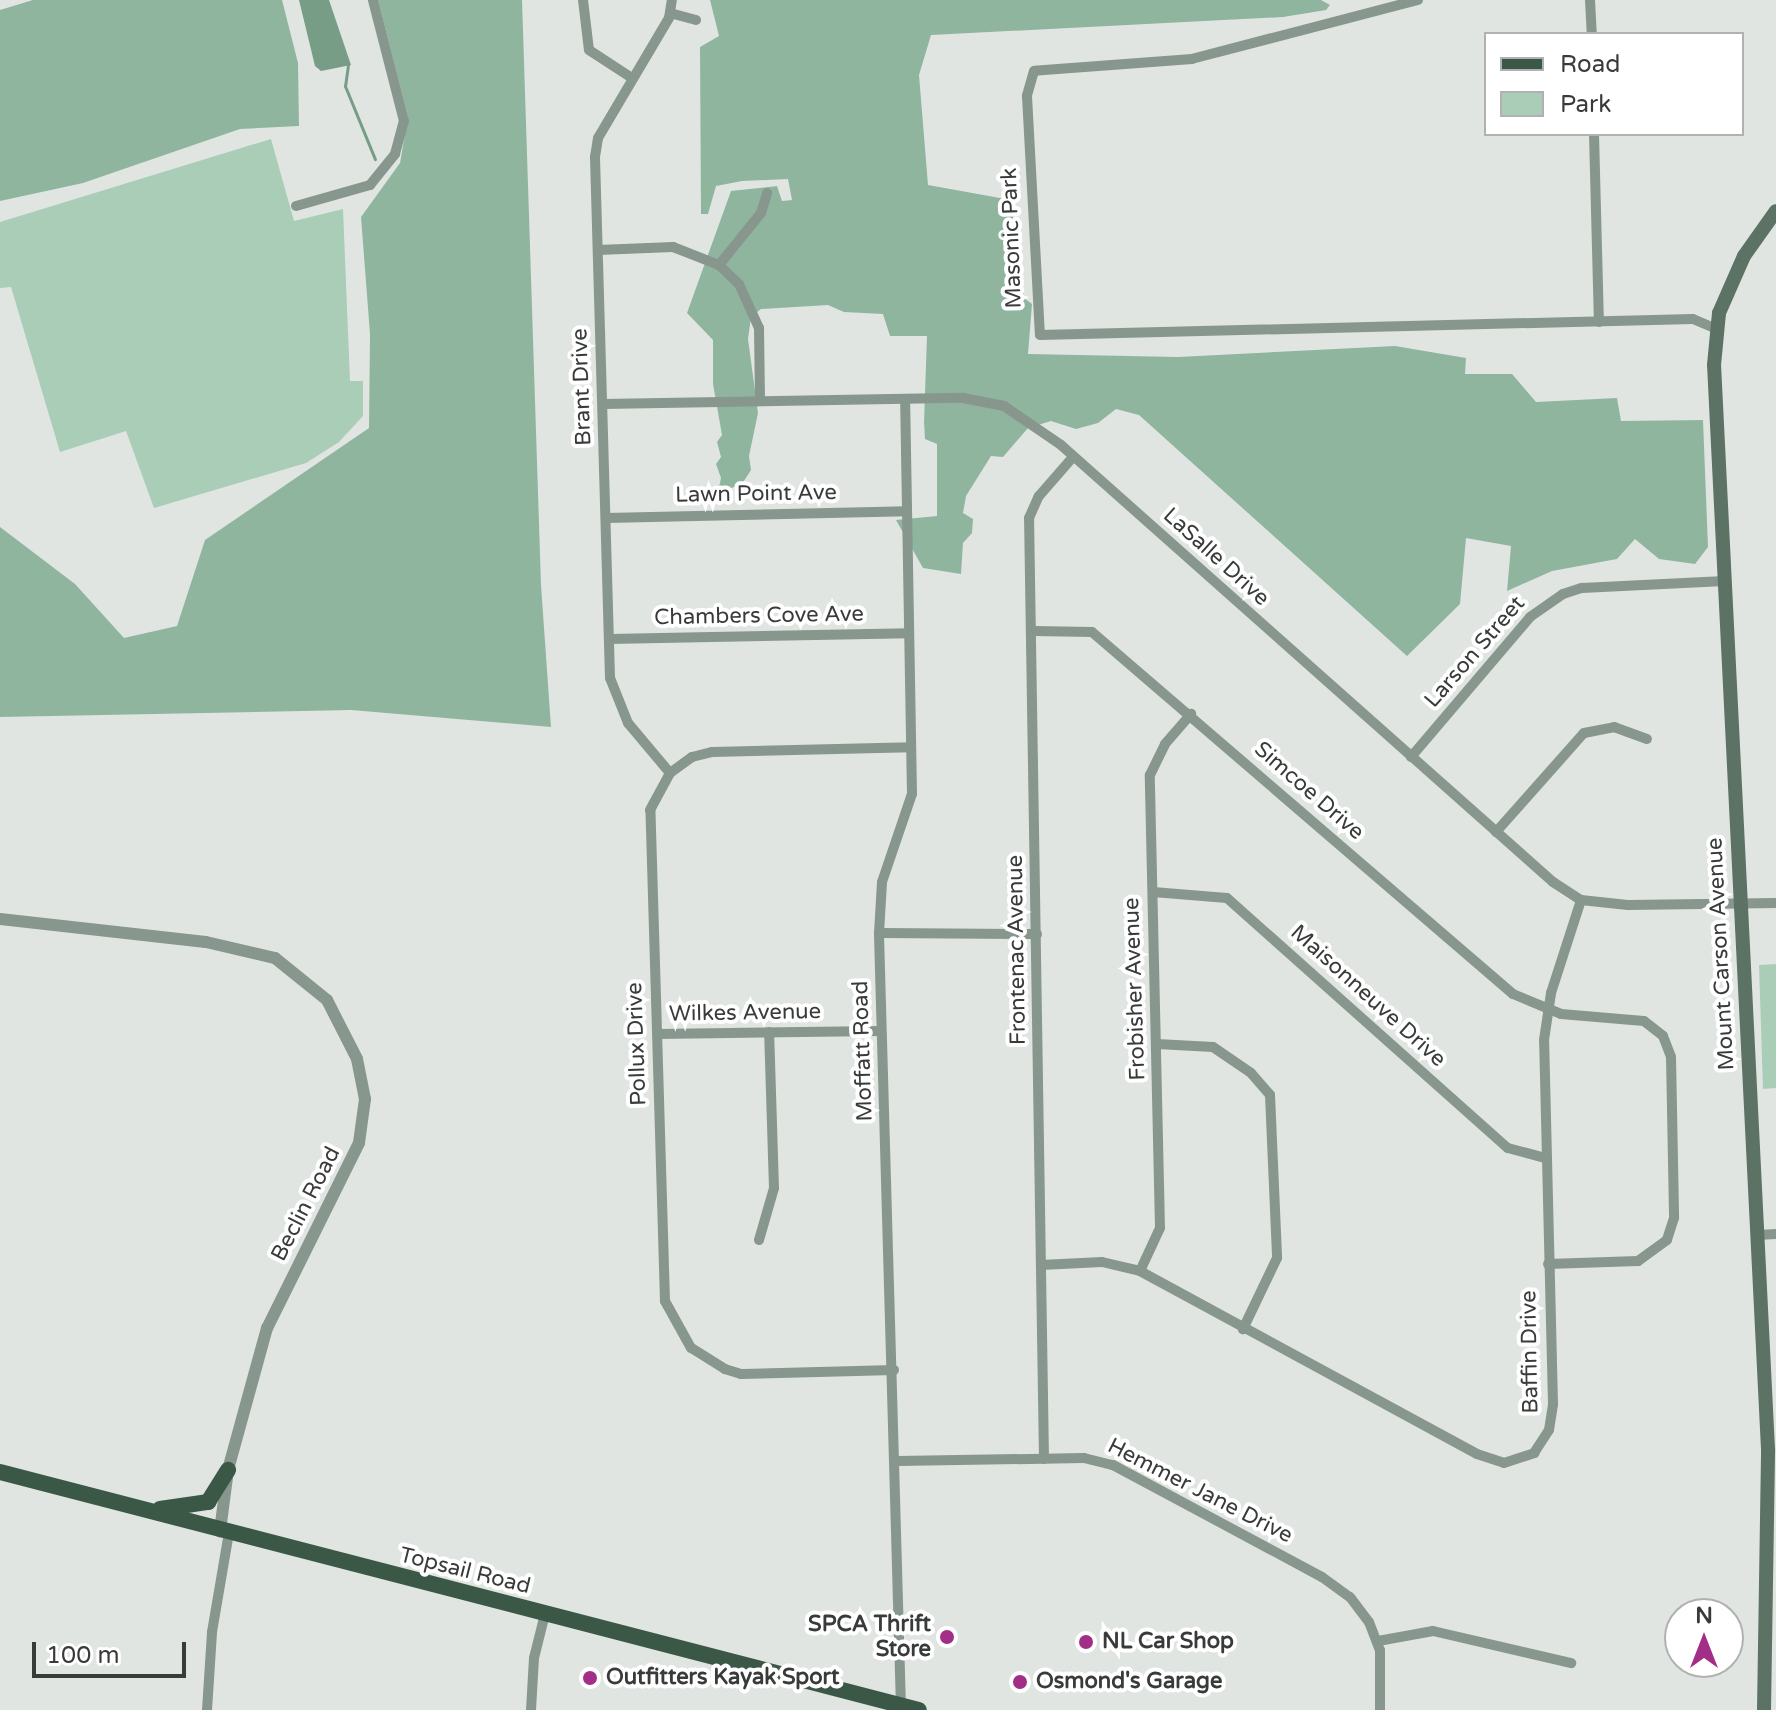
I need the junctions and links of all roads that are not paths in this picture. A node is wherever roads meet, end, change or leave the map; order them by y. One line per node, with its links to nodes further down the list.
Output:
1 (373, 0): 12 (street)
2 (583, 0): 9 (street)
3 (672, 0): 6 (street, Brant Drive)
4 (1418, 0): 16 (street, Masonic Park)
5 (1590, 0): 8 (street)
6 (670, 13): 7 (street); 9 (street, Brant Drive)
7 (696, 20)
8 (1592, 32)
9 (632, 78): 14 (street, Brant Drive)
10 (1594, 136): 16 (street)
11 (767, 193): 15 (street)
12 (296, 206)
13 (1776, 211): 17 (main road, Mount Carson Avenue)
14 (598, 250): 15 (street); 20 (street, Brant Drive)
15 (719, 265): 19 (street)
16 (1599, 322): 17 (street, Masonic Park)
17 (1716, 329): 24 (main road, Mount Carson Avenue)
18 (905, 399): 19 (street, LaSalle Drive); 21 (street, LaSalle Drive); 22 (street, Moffatt Road)
19 (760, 401): 20 (street, LaSalle Drive)
20 (603, 404): 23 (street, Brant Drive)
21 (1073, 457): 25 (street, Frontenac Avenue); 31 (street, LaSalle Drive)
22 (907, 511): 23 (street, Lawn Point Ave); 26 (street, Moffatt Road)
23 (606, 518): 27 (street, Brant Drive)
24 (1725, 581): 31 (street, Larson Street); 37 (main road, Mount Carson Avenue)
25 (1034, 631): 28 (street, Simcoe Drive); 40 (street, Frontenac Avenue)
26 (909, 633): 27 (street, Chambers Cove Ave); 30 (street, Moffatt Road)
27 (609, 639): 32 (street, Brant Drive)
28 (1191, 714): 34 (street, Frobisher Avenue); 41 (street, Simcoe Drive)
29 (1647, 739): 33 (street)
30 (911, 747): 32 (street); 39 (street, Moffatt Road)
31 (1411, 757): 33 (street, LaSalle Drive)
32 (670, 773): 44 (street, Pollux Drive)
33 (1496, 832): 35 (street, LaSalle Drive)
34 (1153, 892): 45 (street, Frobisher Avenue); 46 (street, Maisonneuve Drive)
35 (1581, 900): 37 (street); 41 (street, Baffin Drive)
36 (1776, 903): 37 (street)
37 (1742, 904): 48 (main road, Mount Carson Avenue)
38 (0, 919): 57 (street, Beclin Road)
39 (879, 933): 40 (street); 42 (street, Moffatt Road)
40 (1037, 934): 51 (street, Frontenac Avenue)
41 (1547, 1010): 46 (street, Baffin Drive); 50 (street, Simcoe Drive)
42 (881, 1031): 43 (street, Wilkes Avenue); 54 (street, Moffatt Road)
43 (769, 1032): 44 (street, Wilkes Avenue); 49 (street)
44 (658, 1034): 54 (street, Pollux Drive)
45 (1157, 1044): 52 (street, Frobisher Avenue); 53 (street)
46 (1546, 1158): 50 (street, Baffin Drive)
47 (1776, 1234): 48 (street)
48 (1758, 1235): 60 (main road, Mount Carson Avenue)
49 (759, 1240)
50 (1548, 1264): 53 (street, Baffin Drive)
51 (1041, 1265): 52 (street, Baffin Drive); 55 (street, Frontenac Avenue)
52 (1140, 1271): 53 (street, Baffin Drive)
53 (1243, 1329)
54 (894, 1370): 56 (street, Moffatt Road)
55 (1044, 1459): 56 (street, Hemmer Jane Drive); 63 (street, Hemmer Jane Drive)
56 (898, 1461): 65 (street, Moffatt Road)
57 (228, 1470): 59 (main road); 61 (street, Beclin Road)
58 (0, 1472): 59 (main road, Topsail Road)
59 (150, 1510): 61 (main road, Topsail Road)
60 (1772, 1516): 70 (main road, Mount Carson Avenue)
61 (225, 1532): 62 (main road, Topsail Road); 66 (street)
62 (545, 1614): 65 (main road, Topsail Road); 67 (street)
63 (1378, 1641): 64 (street); 69 (street, Hemmer Jane Drive)
64 (1571, 1663)
65 (901, 1708): 68 (main road, Topsail Road)
66 (207, 1710)
67 (531, 1710)
68 (919, 1710)
69 (1380, 1710)
70 (1764, 1710)

